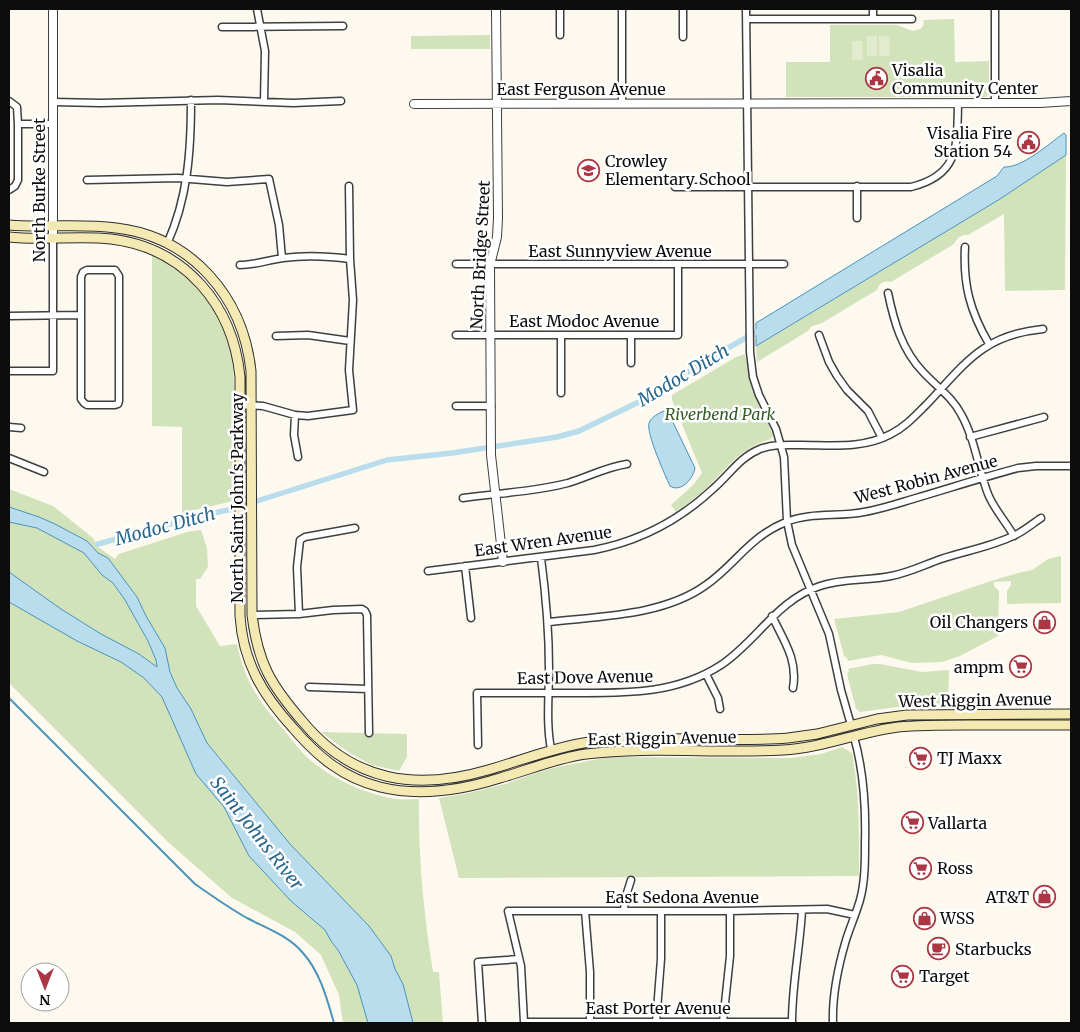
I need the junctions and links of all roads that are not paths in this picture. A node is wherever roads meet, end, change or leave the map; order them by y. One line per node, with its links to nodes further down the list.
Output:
1 (53, 9): 22 (street, North Burke Street)
2 (257, 9): 13 (street)
3 (496, 9): 24 (street, North Bridge Street)
4 (560, 9): 16 (street)
5 (622, 9): 25 (street)
6 (683, 9): 17 (street)
7 (746, 9): 11 (street)
8 (873, 9): 10 (street)
9 (994, 9): 28 (street)
10 (873, 18): 11 (street); 12 (street)
11 (746, 19): 26 (street)
12 (912, 19)
13 (260, 26): 14 (street); 15 (street); 23 (street)
14 (342, 26)
15 (222, 27)
16 (560, 35)
17 (684, 37)
18 (191, 100): 22 (street); 23 (street); 32 (street)
19 (341, 101): 23 (street)
20 (1071, 101): 28 (street, East Ferguson Avenue)
21 (9, 102): 30 (street)
22 (53, 102): 31 (street, North Burke Street)
23 (264, 102)
24 (497, 103): 25 (street, East Ferguson Avenue); 29 (street, East Ferguson Avenue); 53 (street, North Bridge Street)
25 (622, 103): 26 (street, East Ferguson Avenue)
26 (747, 103): 27 (street, East Ferguson Avenue); 37 (street)
27 (958, 103): 28 (street, East Ferguson Avenue); 35 (street)
28 (995, 103)
29 (414, 104)
30 (18, 124): 31 (street); 38 (street)
31 (52, 124): 41 (street, North Burke Street)
32 (186, 179): 33 (street); 44 (street); 46 (street)
33 (87, 180)
34 (348, 186): 47 (street)
35 (857, 186): 37 (street); 39 (street)
36 (675, 187): 37 (street)
37 (749, 188): 50 (street)
38 (9, 190)
39 (857, 218)
40 (9, 225): 41 (main road, North Saint John's Parkway)
41 (53, 226): 43 (street, North Burke Street); 44 (main road, North Saint John's Parkway)
42 (9, 237): 43 (main road, North Saint John's Parkway)
43 (53, 238): 56 (street, North Burke Street); 71 (main road, North Saint John's Parkway)
44 (167, 244): 72 (main road, North Saint John's Parkway)
45 (965, 247): 66 (street)
46 (282, 258): 47 (street); 52 (street)
47 (350, 259): 65 (street)
48 (456, 264): 53 (street, East Sunnyview Avenue)
49 (678, 264): 50 (street, East Sunnyview Avenue); 53 (street, East Sunnyview Avenue); 59 (street, East Modoc Avenue)
50 (749, 264): 51 (street, East Sunnyview Avenue); 81 (street)
51 (784, 264)
52 (240, 265)
53 (490, 265): 61 (street, North Bridge Street)
54 (888, 293): 69 (street)
55 (9, 316): 56 (street)
56 (52, 316): 57 (street); 68 (street, North Burke Street)
57 (81, 316): 57 (street)
58 (1043, 330): 66 (street, East Wren Avenue)
59 (631, 334): 62 (street, East Modoc Avenue); 67 (street)
60 (456, 335): 61 (street, East Modoc Avenue)
61 (490, 335): 62 (street, East Modoc Avenue); 74 (street, North Bridge Street)
62 (561, 335): 70 (street)
63 (819, 335): 80 (street)
64 (276, 336): 65 (street)
65 (350, 341): 75 (street)
66 (989, 344): 69 (street, East Wren Avenue)
67 (631, 363)
68 (9, 371)
69 (941, 389): 79 (street); 80 (street, East Wren Avenue)
70 (561, 393)
71 (240, 405): 72 (street); 95 (main road, North Saint John's Parkway)
72 (252, 405): 75 (street); 101 (main road, North Saint John's Parkway)
73 (456, 406): 74 (street)
74 (491, 406): 88 (street, North Bridge Street)
75 (295, 415): 82 (street)
76 (1044, 417): 79 (street)
77 (9, 427): 78 (street)
78 (21, 428)
79 (970, 437): 87 (street)
80 (882, 438): 81 (street, East Wren Avenue)
81 (781, 445): 91 (street); 94 (street, East Wren Avenue)
82 (298, 457)
83 (9, 458): 86 (street)
84 (627, 464): 88 (street)
85 (1071, 466): 87 (street, West Robin Avenue)
86 (44, 472)
87 (983, 478): 91 (street, West Robin Avenue); 93 (street)
88 (495, 494): 89 (street); 96 (street, North Bridge Street)
89 (463, 498)
90 (1041, 518): 93 (street, East Dove Avenue)
91 (788, 521): 99 (street); 104 (street, West Robin Avenue)
92 (355, 528): 100 (street)
93 (1014, 536): 99 (street, East Dove Avenue)
94 (542, 558): 96 (street, East Wren Avenue); 104 (street)
95 (240, 560): 101 (main road); 121 (main road, North Saint John's Parkway)
96 (503, 562): 97 (street, East Wren Avenue)
97 (465, 566): 98 (street, East Wren Avenue); 103 (street)
98 (428, 572)
99 (810, 590): 102 (street, East Dove Avenue); 113 (street)
100 (299, 614): 101 (street); 108 (street)
101 (252, 615): 120 (main road, North Saint John's Parkway)
102 (772, 616): 105 (street, East Dove Avenue); 107 (street)
103 (471, 618)
104 (549, 622): 109 (street)
105 (706, 674): 109 (street, East Dove Avenue); 110 (street)
106 (309, 687): 108 (street)
107 (793, 688)
108 (368, 689): 115 (street)
109 (549, 693): 117 (street, East Dove Avenue); 118 (street)
110 (720, 709)
111 (931, 714): 112 (main road, West Riggin Avenue); 113 (main road, West Riggin Avenue); 116 (main road)
112 (1071, 714)
113 (851, 725): 118 (main road, East Riggin Avenue); 119 (main road)
114 (1071, 725): 116 (main road, West Riggin Avenue)
115 (369, 733)
116 (854, 737): 119 (main road, East Riggin Avenue); 130 (street)
117 (478, 745)
118 (552, 749): 122 (main road, East Riggin Avenue)
119 (764, 751): 123 (main road, East Riggin Avenue)
120 (337, 755): 122 (main road, East Riggin Avenue)
121 (330, 764): 123 (main road, East Riggin Avenue)
122 (430, 780): 123 (main road)
123 (431, 792)
124 (631, 880): 125 (street)
125 (624, 910): 127 (street, East Sedona Avenue); 128 (street, East Sedona Avenue)
126 (802, 910): 129 (street, East Sedona Avenue); 130 (street, East Sedona Avenue); 135 (street, East Porter Avenue)
127 (584, 911): 131 (street, East Sedona Avenue); 133 (street)
128 (661, 911): 129 (street, East Sedona Avenue); 134 (street)
129 (730, 911): 135 (street)
130 (855, 915): 137 (street)
131 (519, 959): 132 (street); 136 (street)
132 (524, 1022): 133 (street, East Porter Avenue)
133 (590, 1022): 134 (street, East Porter Avenue)
134 (656, 1022): 135 (street, East Porter Avenue)
135 (723, 1022)
136 (482, 1023)
137 (833, 1023)

